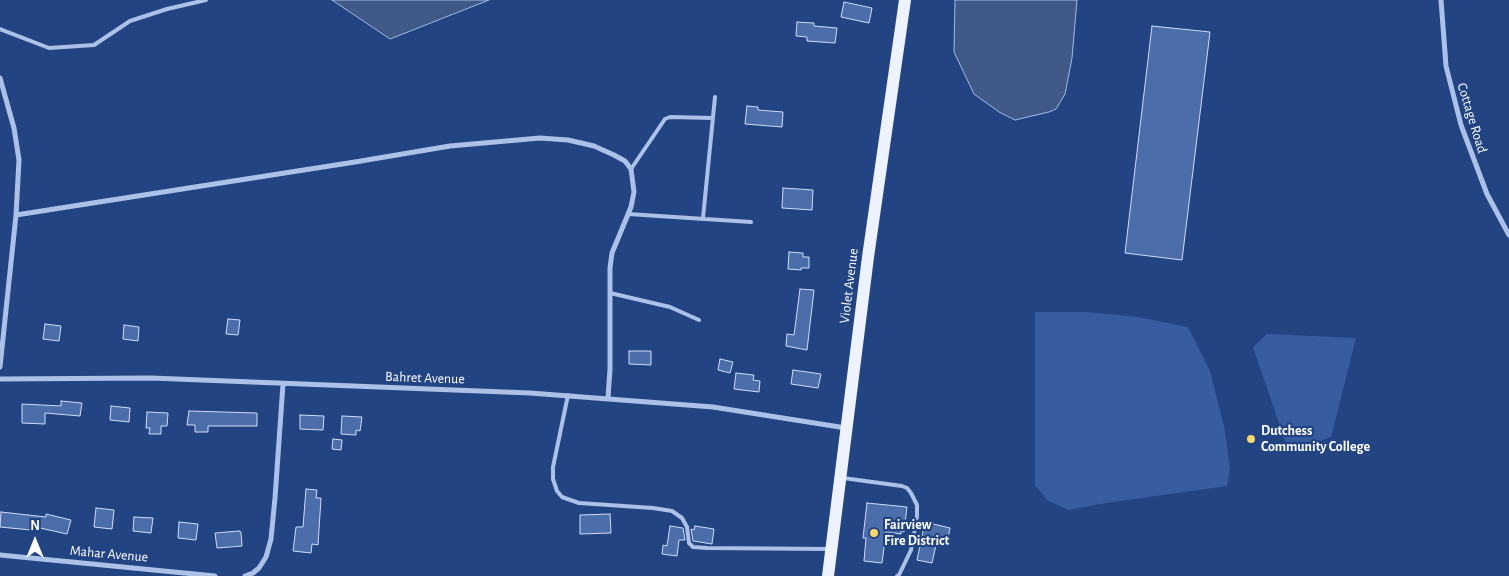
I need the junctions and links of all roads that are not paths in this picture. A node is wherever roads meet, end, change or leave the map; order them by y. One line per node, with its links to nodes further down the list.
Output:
1 (206, 0): 4 (lane)
2 (905, 0): 21 (main road, Violet Avenue)
3 (1442, 0): 13 (street, Cottage Road)
4 (0, 29)
5 (0, 78): 9 (street)
6 (715, 97): 7 (lane)
7 (713, 118): 8 (lane); 11 (lane)
8 (631, 169): 9 (street); 10 (street)
9 (16, 214): 16 (street)
10 (628, 214): 11 (lane); 14 (street)
11 (703, 218): 12 (lane)
12 (750, 222)
13 (1509, 235)
14 (610, 293): 15 (lane); 20 (street)
15 (699, 320)
16 (0, 367)
17 (0, 379): 18 (street, Bahret Avenue)
18 (283, 384): 19 (street, Bahret Avenue); 26 (street)
19 (568, 395): 20 (street, Bahret Avenue); 23 (lane)
20 (608, 398): 21 (street, Bahret Avenue)
21 (847, 428): 22 (main road, Violet Avenue)
22 (840, 478): 23 (main road, Violet Avenue); 28 (lane)
23 (832, 549): 27 (main road, Violet Avenue)
24 (0, 555): 25 (street, Mahar Avenue)
25 (215, 576)
26 (245, 576)
27 (828, 576)
28 (897, 576)

